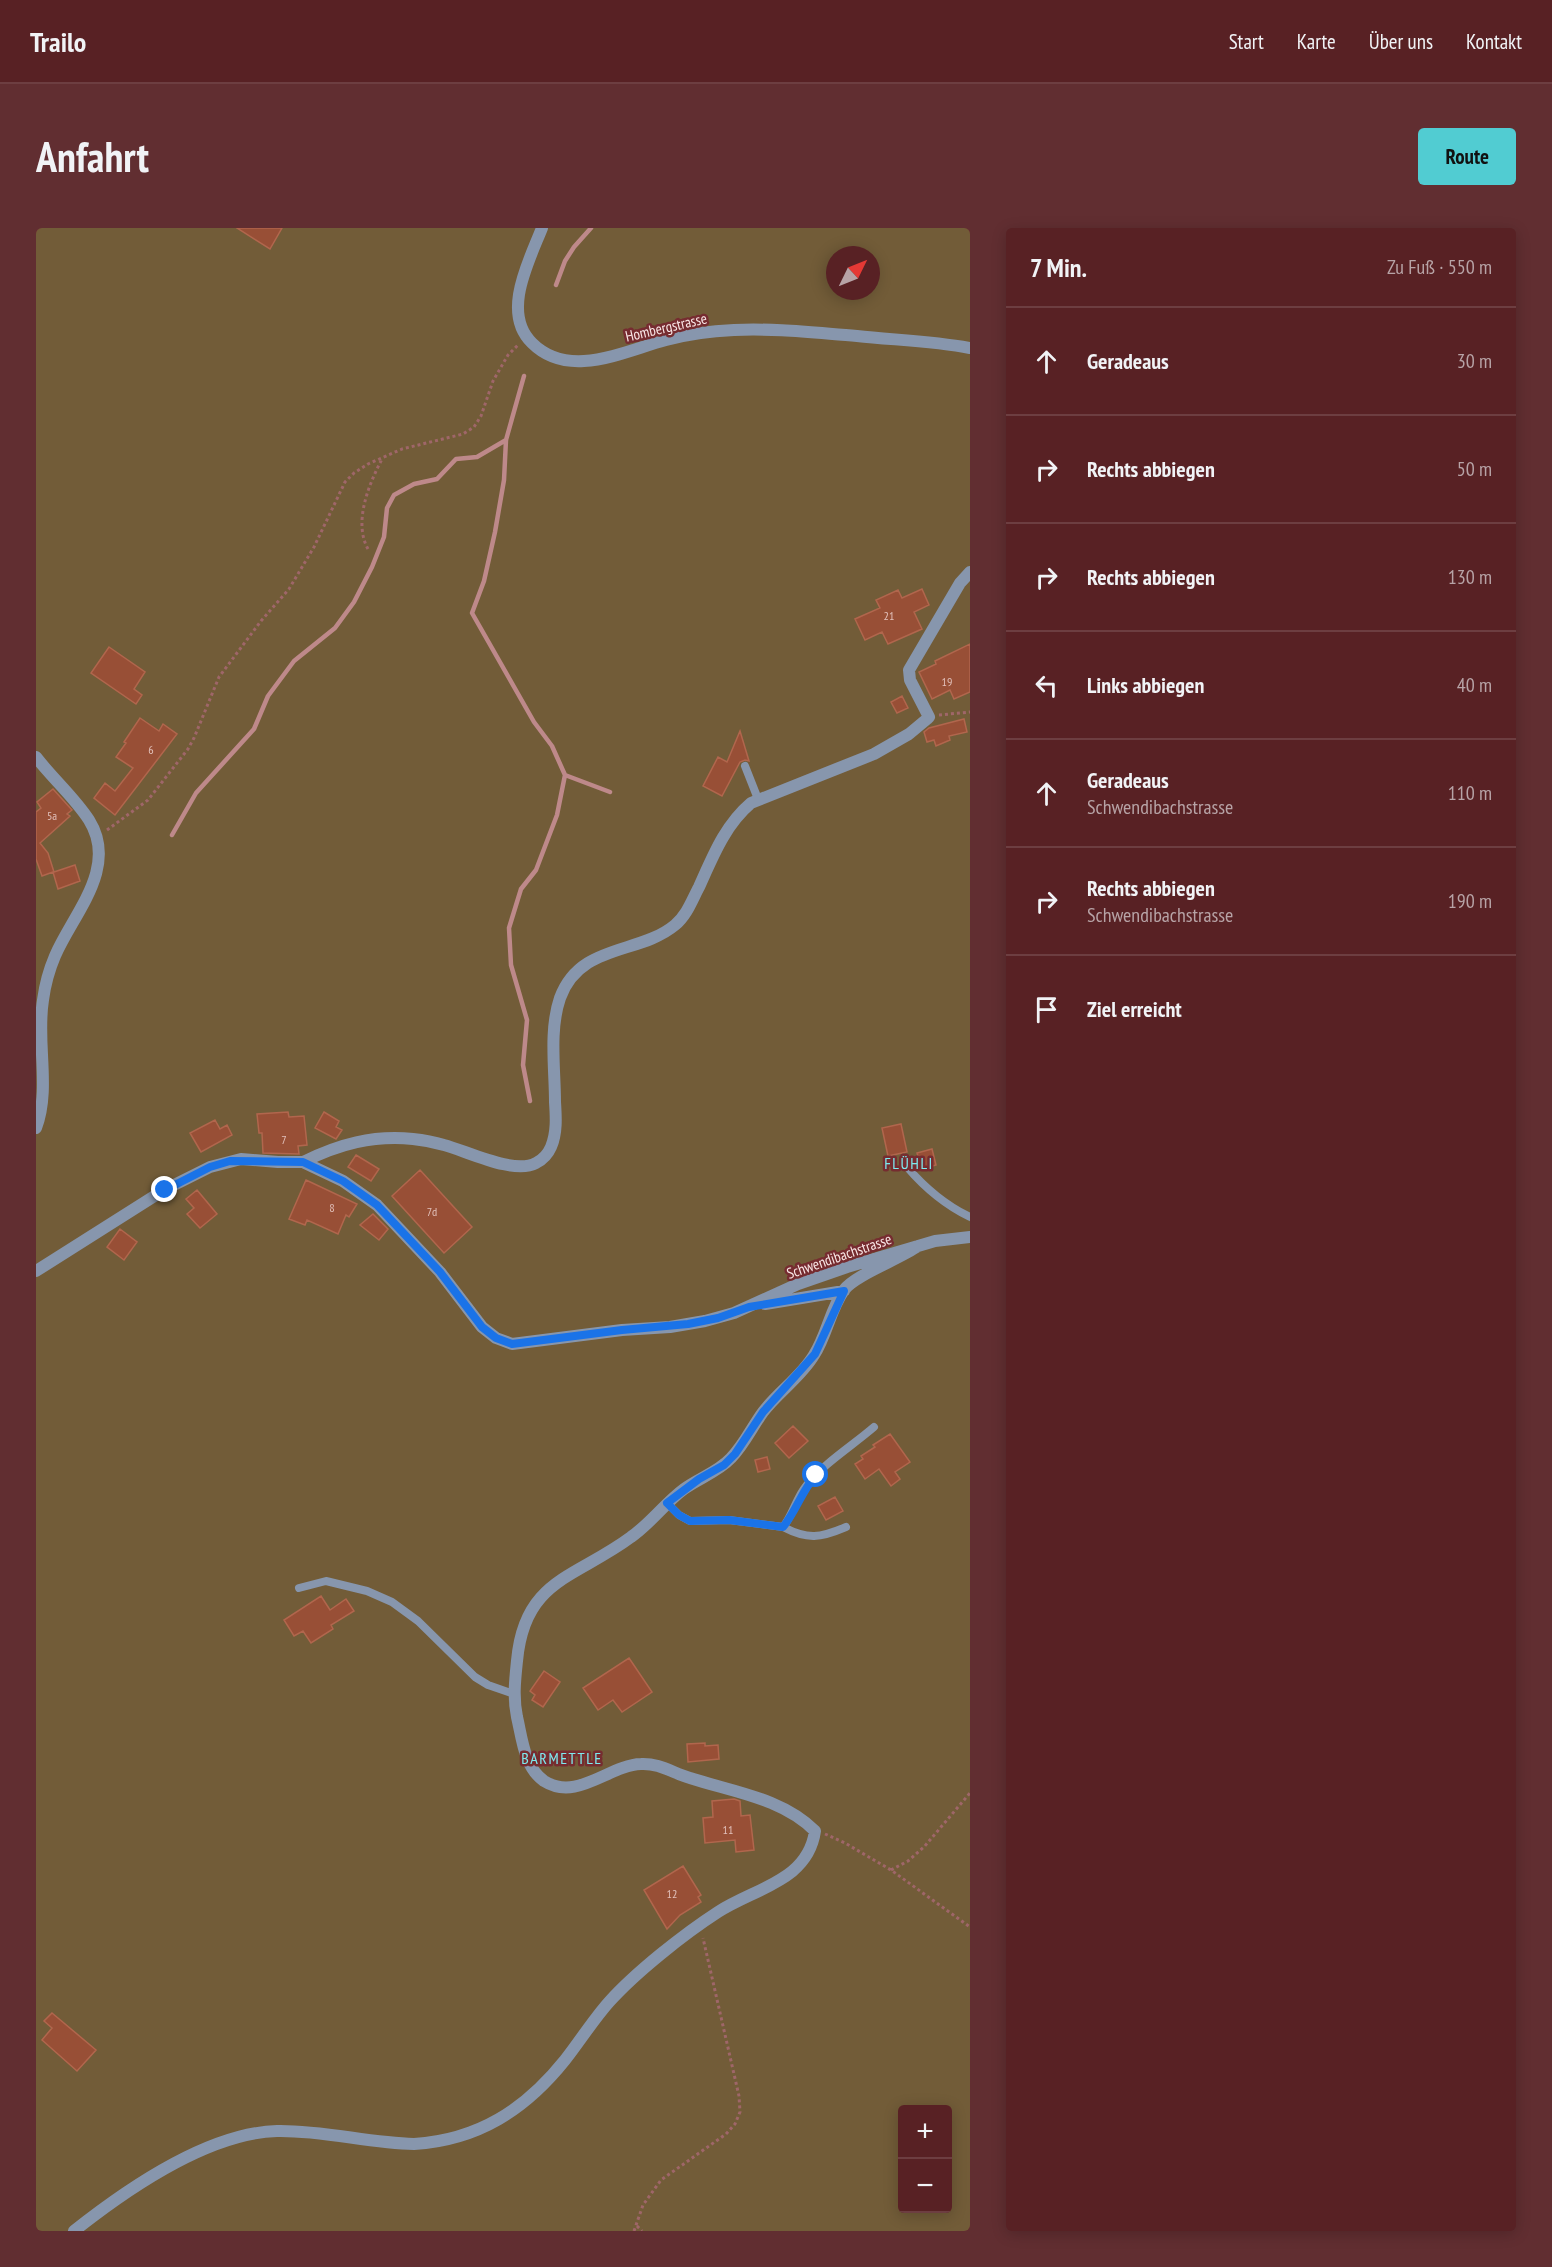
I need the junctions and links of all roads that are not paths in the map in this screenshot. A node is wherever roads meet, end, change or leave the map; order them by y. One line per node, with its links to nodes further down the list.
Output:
1 (542, 228): 2 (street, Hombergstrasse)
2 (970, 348)
3 (970, 572): 6 (street)
4 (36, 757): 7 (street)
5 (745, 766): 6 (lane)
6 (758, 799): 8 (street)
7 (36, 1128)
8 (303, 1162): 13 (street, Schwendibachstrasse); 15 (street, Schwendibachstrasse)
9 (907, 1167): 10 (lane)
10 (970, 1217)
11 (970, 1237): 12 (street, Schwendibachstrasse)
12 (918, 1246): 14 (street); 15 (street, Schwendibachstrasse)
13 (36, 1271)
14 (844, 1291): 15 (street); 17 (street)
15 (749, 1307)
16 (874, 1427): 18 (lane)
17 (667, 1503): 18 (lane); 21 (street)
18 (783, 1527): 19 (lane)
19 (846, 1527)
20 (299, 1588): 21 (lane)
21 (514, 1694): 22 (street)
22 (74, 2231)

